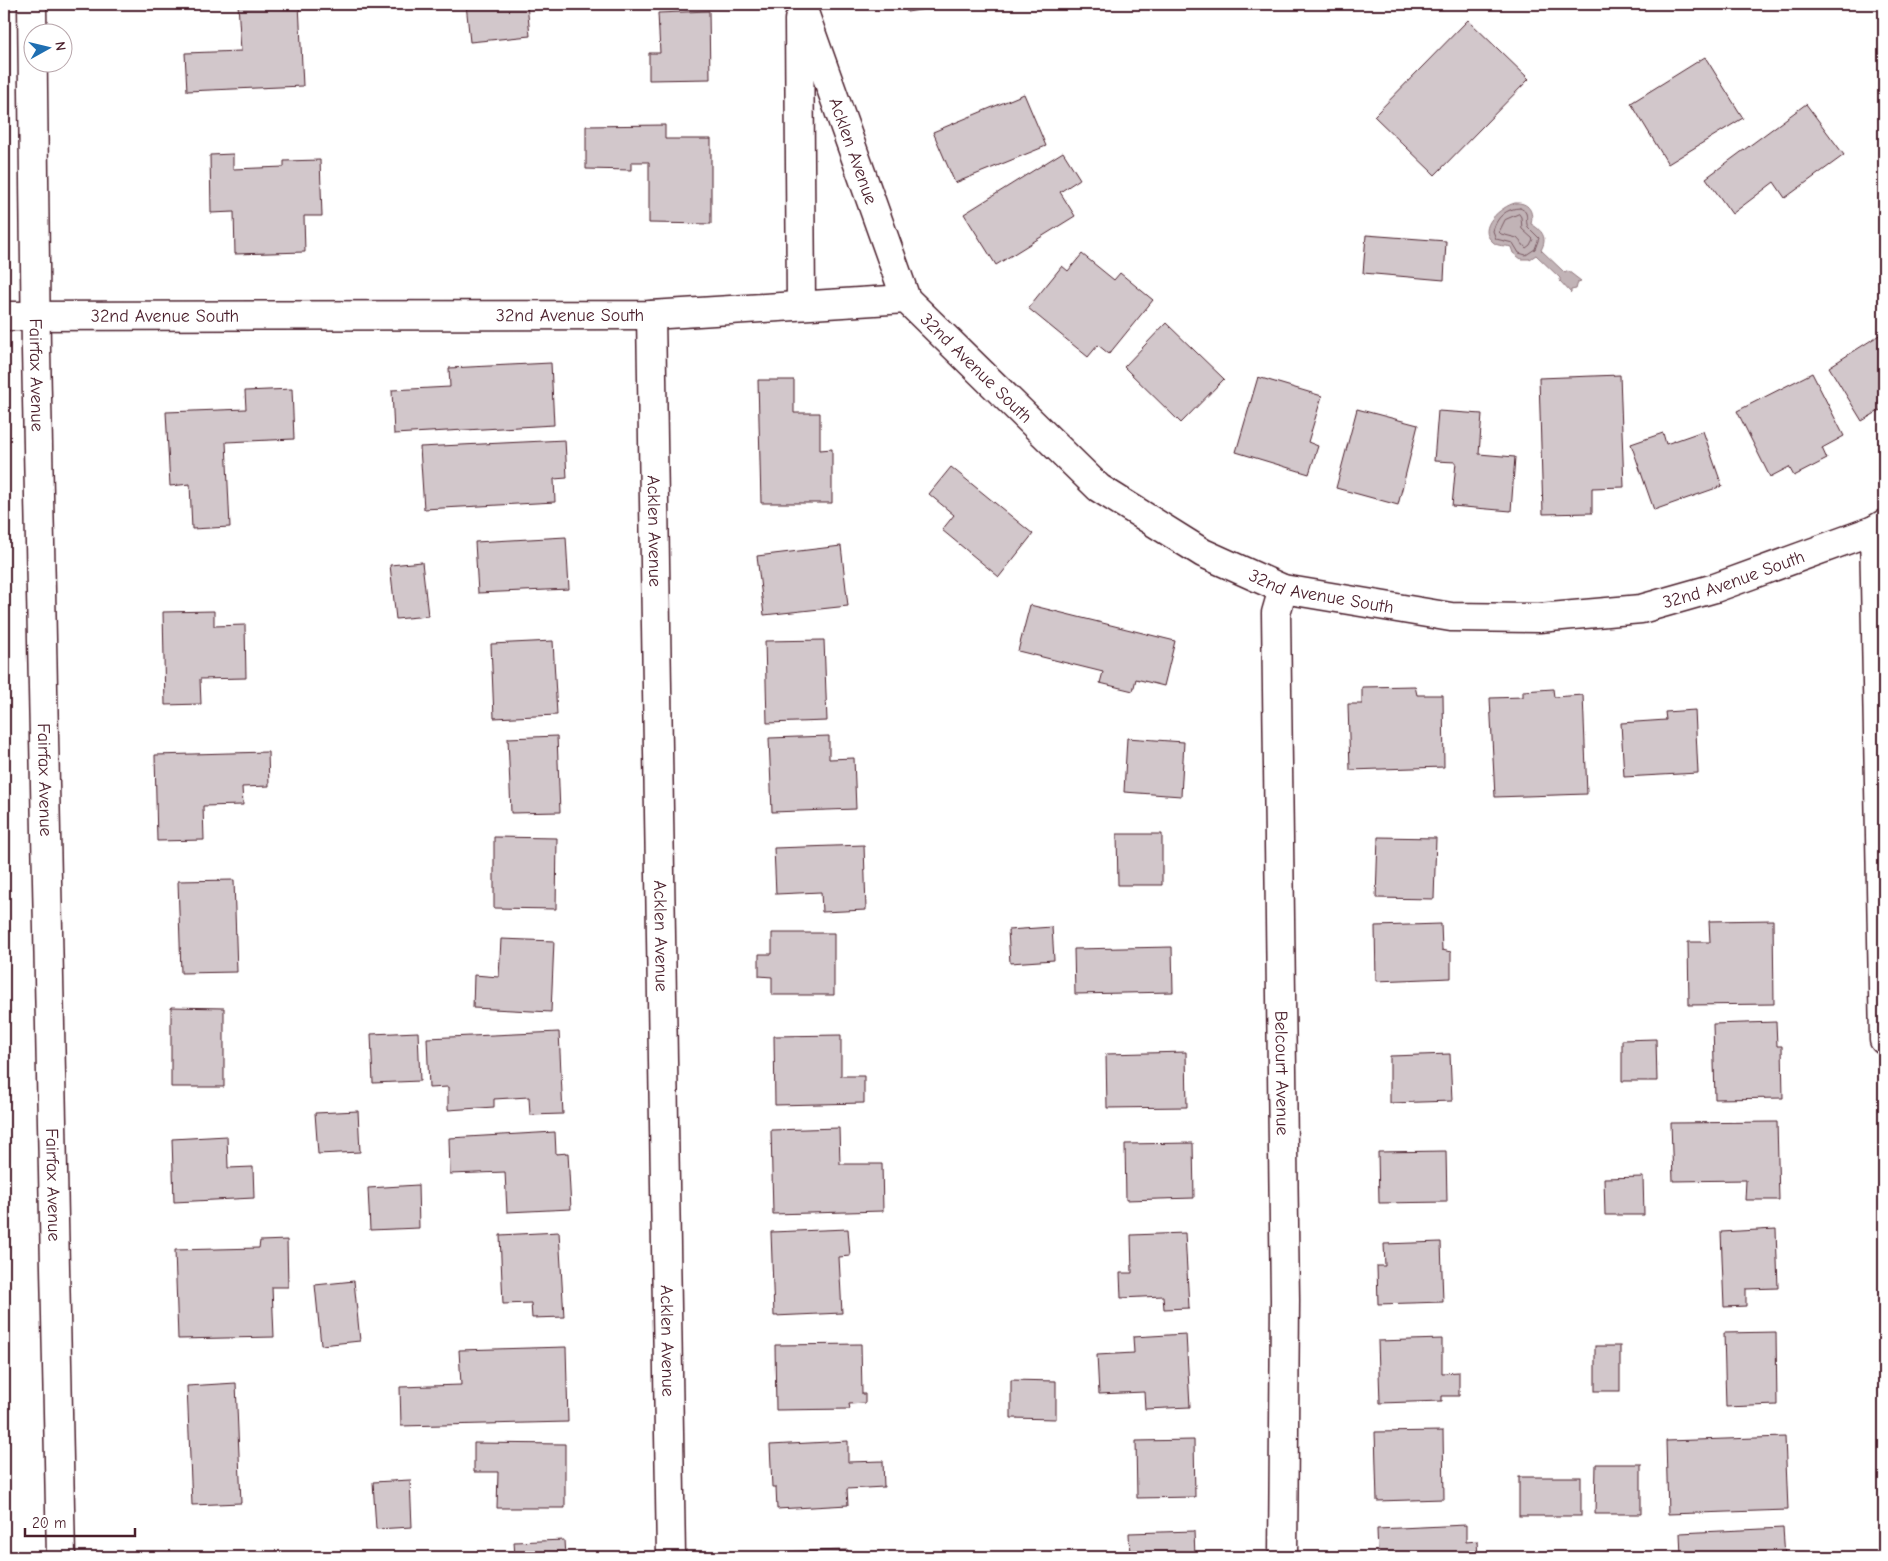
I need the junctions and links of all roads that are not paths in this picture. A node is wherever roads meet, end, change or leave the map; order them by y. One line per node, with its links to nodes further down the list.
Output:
1 (32, 4): 7 (street, Fairfax Avenue)
2 (800, 4): 3 (street, Acklen Avenue); 4 (street, Acklen Avenue)
3 (906, 299): 4 (street, 32nd Avenue South); 9 (street, 32nd Avenue South)
4 (801, 305): 5 (street, 32nd Avenue South)
5 (651, 315): 7 (street, 32nd Avenue South); 12 (street, Acklen Avenue)
6 (4, 316): 7 (street, 32nd Avenue South)
7 (36, 316): 11 (street, Fairfax Avenue)
8 (1879, 527): 9 (street, 32nd Avenue South); 10 (street)
9 (1283, 589): 13 (street, Belcourt Avenue)
10 (1884, 1040)
11 (61, 1557)
12 (671, 1557)
13 (1283, 1557)

